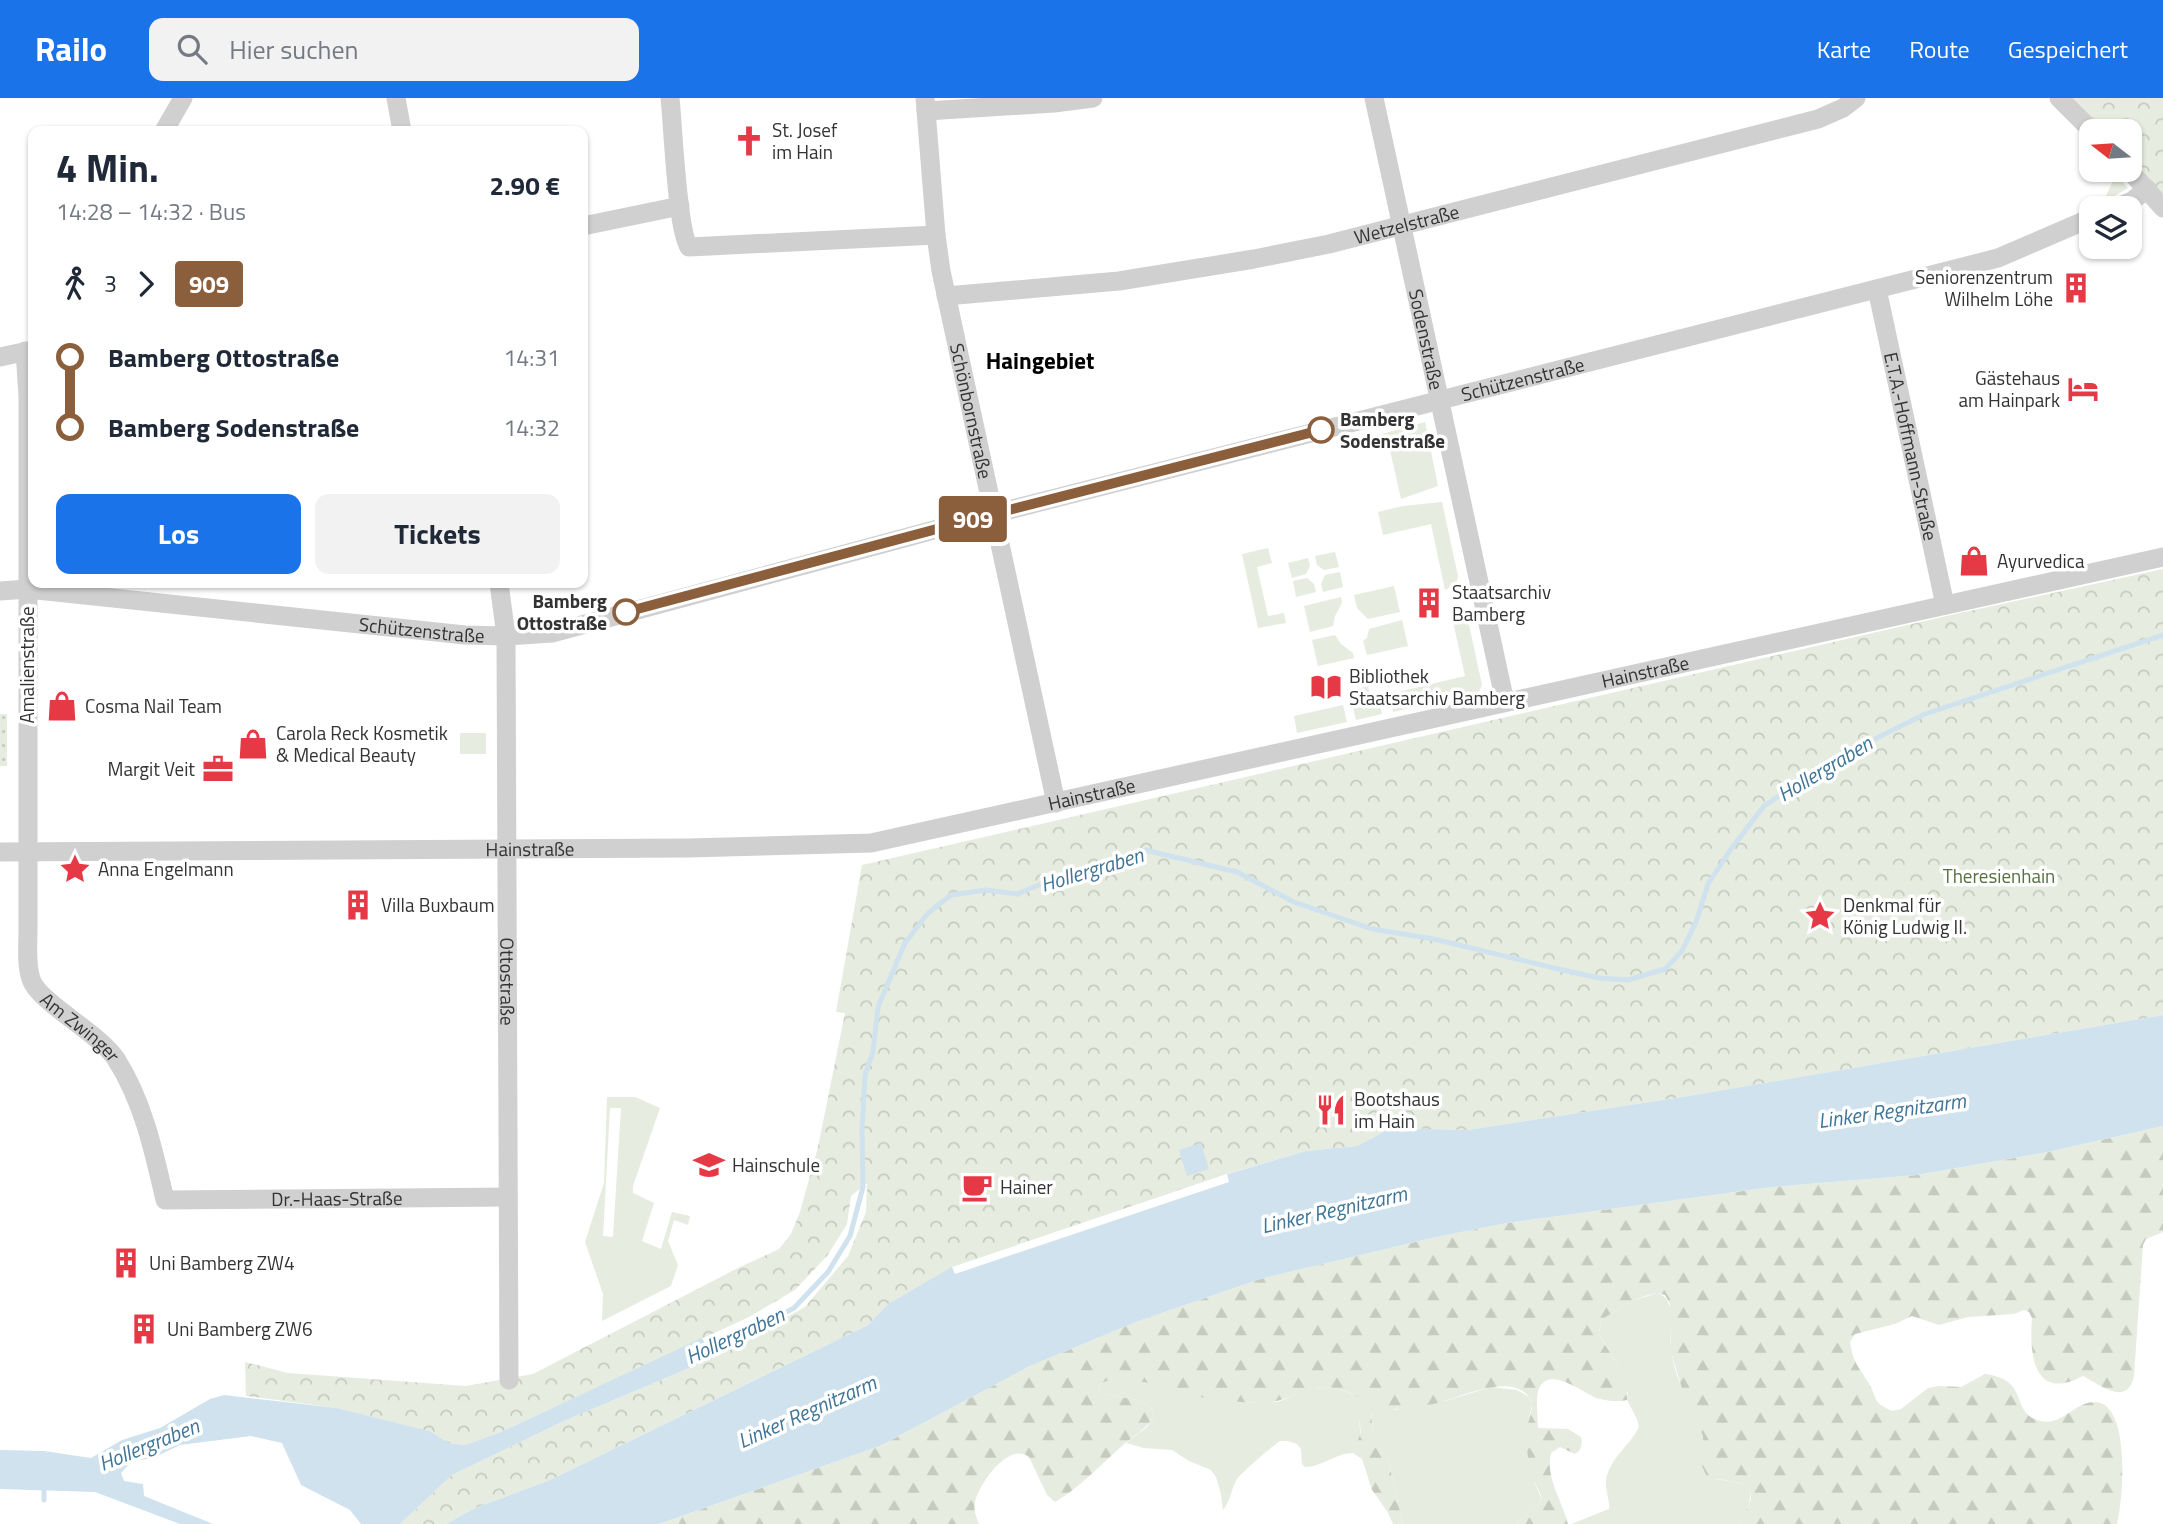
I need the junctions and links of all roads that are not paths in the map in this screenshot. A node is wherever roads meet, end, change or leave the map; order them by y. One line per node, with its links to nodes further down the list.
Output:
1 (183, 98): 10 (street)
2 (396, 98): 11 (street)
3 (670, 98): 15 (street)
4 (1093, 98): 8 (street)
5 (1374, 98): 19 (street, Sodenstraße)
6 (1856, 98): 19 (street, Wetzelstraße)
7 (2059, 98): 9 (street)
8 (925, 104): 20 (street, Schönbornstraße)
9 (2080, 119)
10 (167, 126)
11 (401, 126)
12 (2141, 182): 13 (street)
13 (2147, 188): 14 (street); 16 (street)
14 (2138, 196)
15 (680, 206): 18 (street); 20 (street)
16 (2163, 208)
17 (2079, 223): 21 (street, Schützenstraße)
18 (588, 225)
19 (1403, 226): 22 (street, Wetzelstraße); 26 (street, Sodenstraße)
20 (936, 235): 22 (street, Schönbornstraße)
21 (1877, 289): 26 (street, Schützenstraße); 32 (street, E.T.A.-Hoffmann-Straße)
22 (946, 296): 27 (street, Schönbornstraße)
23 (28, 351): 24 (street)
24 (0, 357)
25 (28, 381): 30 (street, Amalienstraße)
26 (1439, 402): 27 (street, Schützenstraße); 34 (street, Sodenstraße)
27 (993, 514): 33 (street, Schützenstraße); 35 (street, Schönbornstraße)
28 (2163, 557): 32 (street, Hainstraße)
29 (500, 588): 33 (street, Ottostraße)
30 (27, 589): 31 (street, Schützenstraße); 33 (street, Schützenstraße); 38 (street, Amalienstraße)
31 (0, 591)
32 (1945, 605): 34 (street, Hainstraße)
33 (506, 636): 36 (street, Ottostraße)
34 (1505, 702): 35 (street, Hainstraße)
35 (1056, 803): 36 (street, Hainstraße)
36 (506, 849): 38 (street, Hainstraße); 39 (street, Ottostraße)
37 (0, 852): 38 (street, Hainstraße)
38 (27, 852): 40 (street, Am Zwinger)
39 (508, 1196): 40 (street, Dr.-Haas-Straße); 41 (street, Ottostraße)
40 (165, 1200)
41 (509, 1380)

